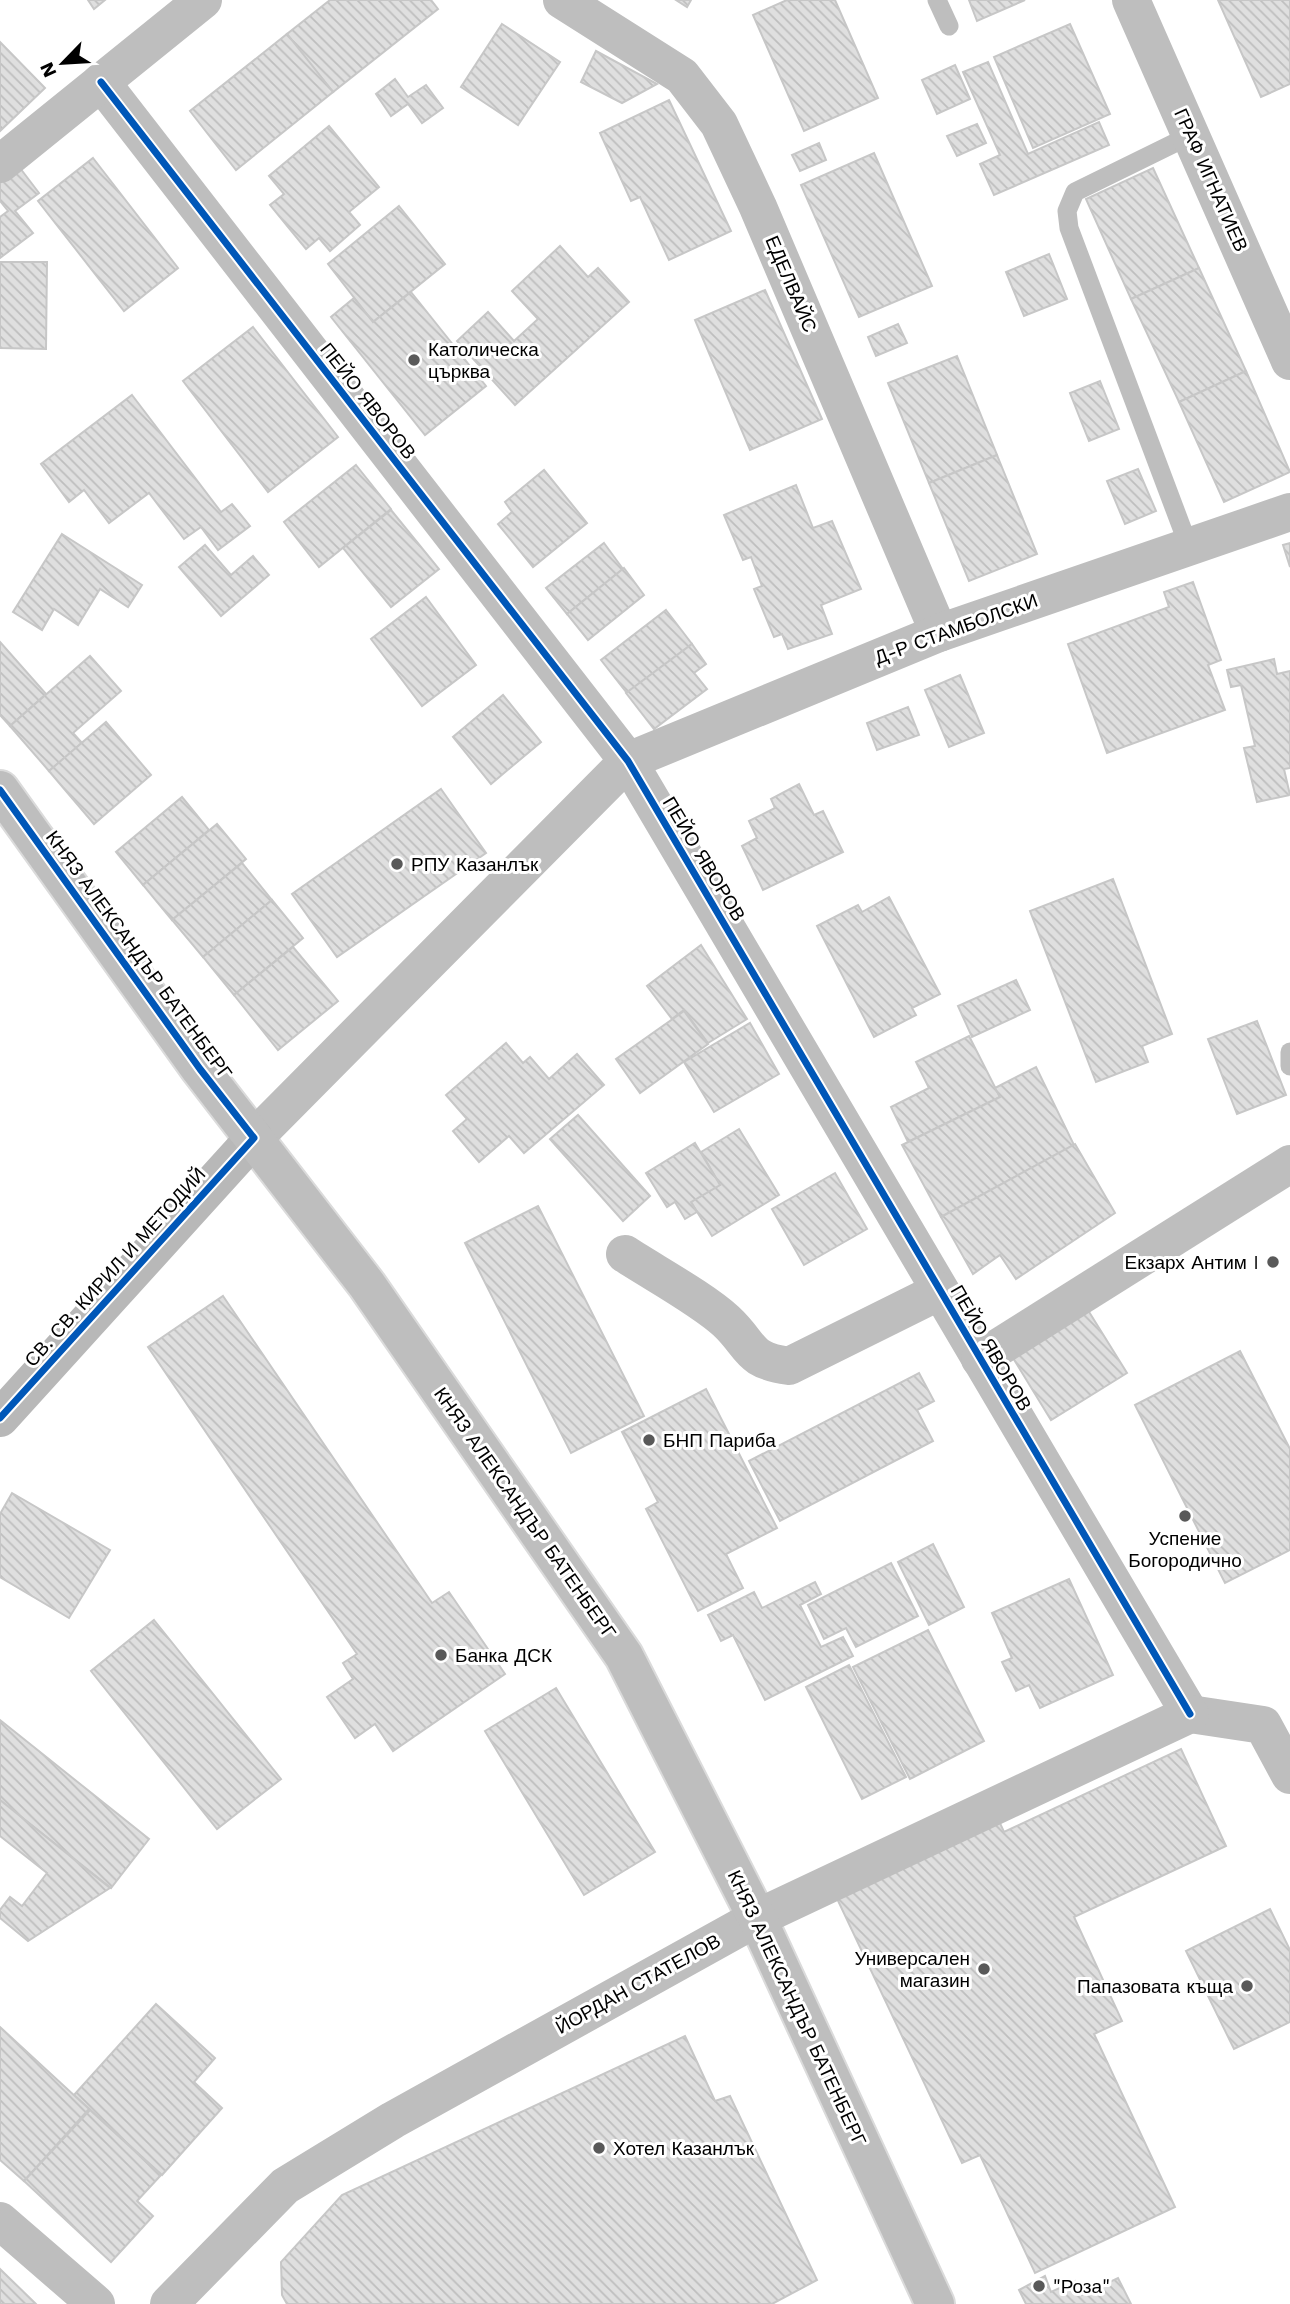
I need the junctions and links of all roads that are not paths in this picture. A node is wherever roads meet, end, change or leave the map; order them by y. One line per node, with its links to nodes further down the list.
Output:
1 (203, 0): 6 (street)
2 (562, 0): 12 (street, ЕДЕЛВАЙС)
3 (937, 0): 5 (lane)
4 (1131, 0): 7 (street, ГРАФ ИГНАТИЕВ)
5 (949, 26)
6 (101, 82): 8 (street); 13 (street, ПЕЙО ЯВОРОВ)
7 (1191, 135): 9 (street, ГРАФ ИГНАТИЕВ); 11 (lane)
8 (0, 164)
9 (1290, 361)
10 (1290, 512): 11 (street, Д-Р СТАМБОЛСКИ)
11 (1189, 547): 12 (street, Д-Р СТАМБОЛСКИ)
12 (939, 633): 13 (street, Д-Р СТАМБОЛСКИ)
13 (628, 761): 17 (street, СВ. СВ. КИРИЛ И МЕТОДИЙ); 20 (street, ПЕЙО ЯВОРОВ)
14 (0, 790): 17 (street, КНЯЗ АЛЕКСАНДЪР БАТЕНБЕРГ)
15 (1290, 1052): 16 (lane)
16 (1290, 1066)
17 (254, 1138): 22 (main road, СВ. СВ. КИРИЛ И МЕТОДИЙ); 25 (street, КНЯЗ АЛЕКСАНДЪР БАТЕНБЕРГ)
18 (1290, 1164): 21 (street)
19 (625, 1255): 20 (street)
20 (940, 1291): 21 (street, ПЕЙО ЯВОРОВ)
21 (980, 1359): 23 (street, ПЕЙО ЯВОРОВ)
22 (0, 1418)
23 (1190, 1714): 24 (street); 25 (street, ЙОРДАН СТАТЕЛОВ)
24 (1290, 1775)
25 (757, 1918): 28 (street, ЙОРДАН СТАТЕЛОВ); 29 (street, КНЯЗ АЛЕКСАНДЪР БАТЕНБЕРГ)
26 (0, 2221): 27 (street)
27 (96, 2304)
28 (169, 2304)
29 (936, 2304)

